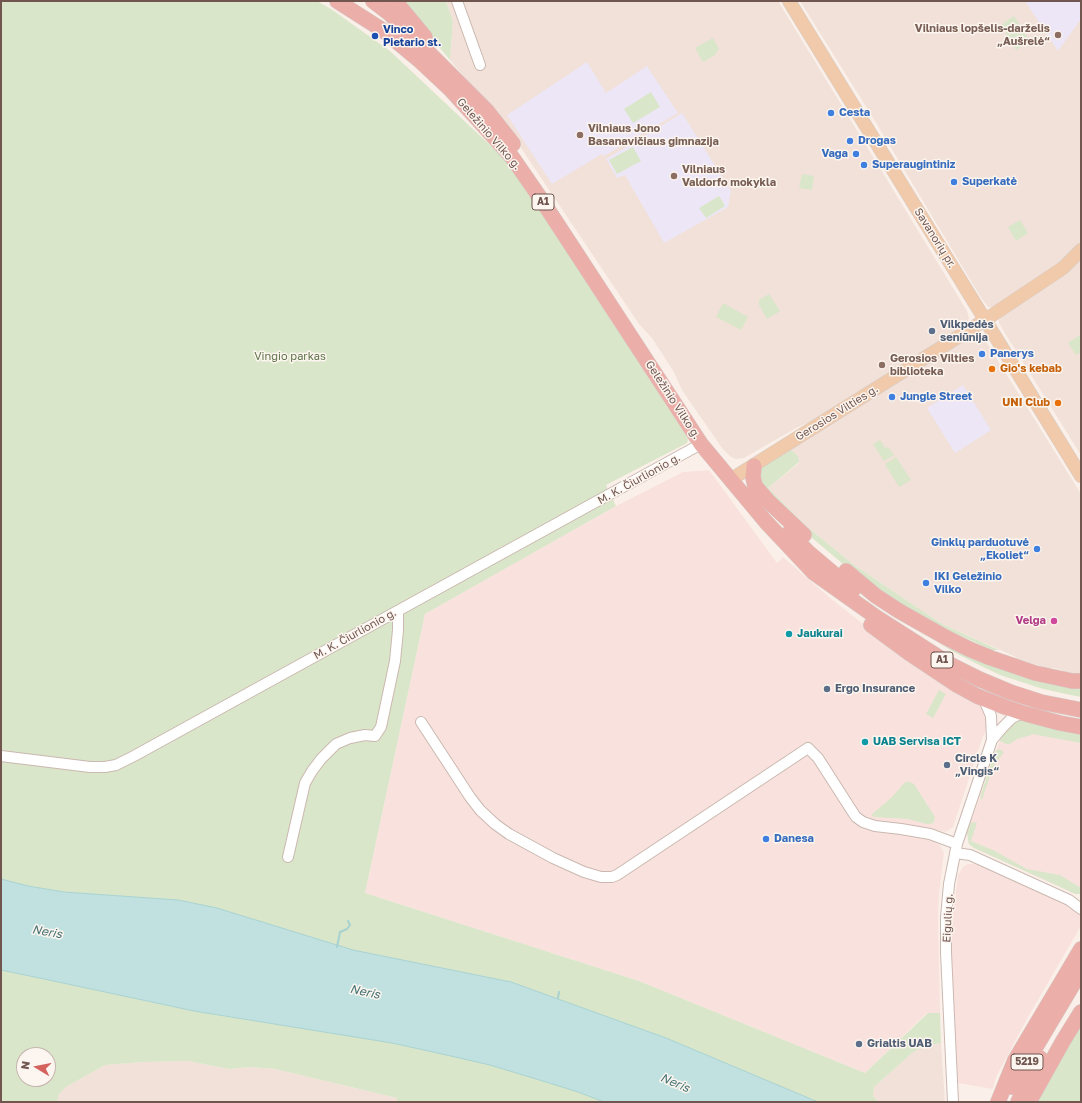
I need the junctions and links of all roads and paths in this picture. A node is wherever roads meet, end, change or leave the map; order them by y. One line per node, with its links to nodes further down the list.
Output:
1 (337, 1): 10 (highway, Geležinio Vilko g. / A1)
2 (374, 1): 7 (highway, Geležinio Vilko g. / A1)
3 (395, 1): 7 (highway)
4 (458, 1): 6 (street)
5 (788, 1): 9 (main road, Savanorių pr.)
6 (480, 65)
7 (487, 111): 13 (highway, Geležinio Vilko g. / A1)
8 (1081, 250): 9 (main road, Gerosios Vilties g.)
9 (985, 320): 11 (main road, Gerosios Vilties g.); 12 (main road, Savanorių pr.)
10 (698, 446): 13 (highway, Geležinio Vilko g. / A1); 18 (street, M. K. Čiurlionio g.)
11 (754, 466): 13 (main road, Gerosios Vilties g.); 14 (highway)
12 (1081, 476)
13 (735, 478): 15 (highway, Geležinio Vilko g. / A1); 16 (highway, Geležinio Vilko g. / A1)
14 (764, 496): 15 (highway); 17 (highway)
15 (783, 527): 16 (highway, Geležinio Vilko g. / A1)
16 (825, 574): 17 (highway); 20 (highway); 21 (highway, Geležinio Vilko g. / A1); 22 (highway, Geležinio Vilko g. / A1)
17 (876, 596): 19 (highway)
18 (398, 611): 27 (street, M. K. Čiurlionio g.); 29 (street)
19 (1081, 681)
20 (978, 696): 23 (highway); 26 (street, Eigulių g.)
21 (1081, 702)
22 (1081, 710)
23 (1026, 714): 25 (highway); 26 (street, Eigulių g.)
24 (421, 722): 28 (street)
25 (1081, 727)
26 (992, 740): 28 (street, Eigulių g.)
27 (1, 756)
28 (956, 849): 30 (street); 39 (street, Eigulių g.)
29 (288, 857)
30 (1069, 900): 31 (street); 32 (street)
31 (1081, 900)
32 (1081, 909)
33 (1081, 949): 40 (highway)
34 (1081, 971): 37 (highway, 5219)
35 (1081, 988): 37 (highway, 5219)
36 (1081, 1012): 38 (highway)
37 (1055, 1024): 41 (highway, 5219); 42 (highway, 5219)
38 (1063, 1041): 42 (highway); 43 (highway)
39 (953, 1102)
40 (998, 1102)
41 (1003, 1102)
42 (1018, 1102)
43 (1029, 1102)

